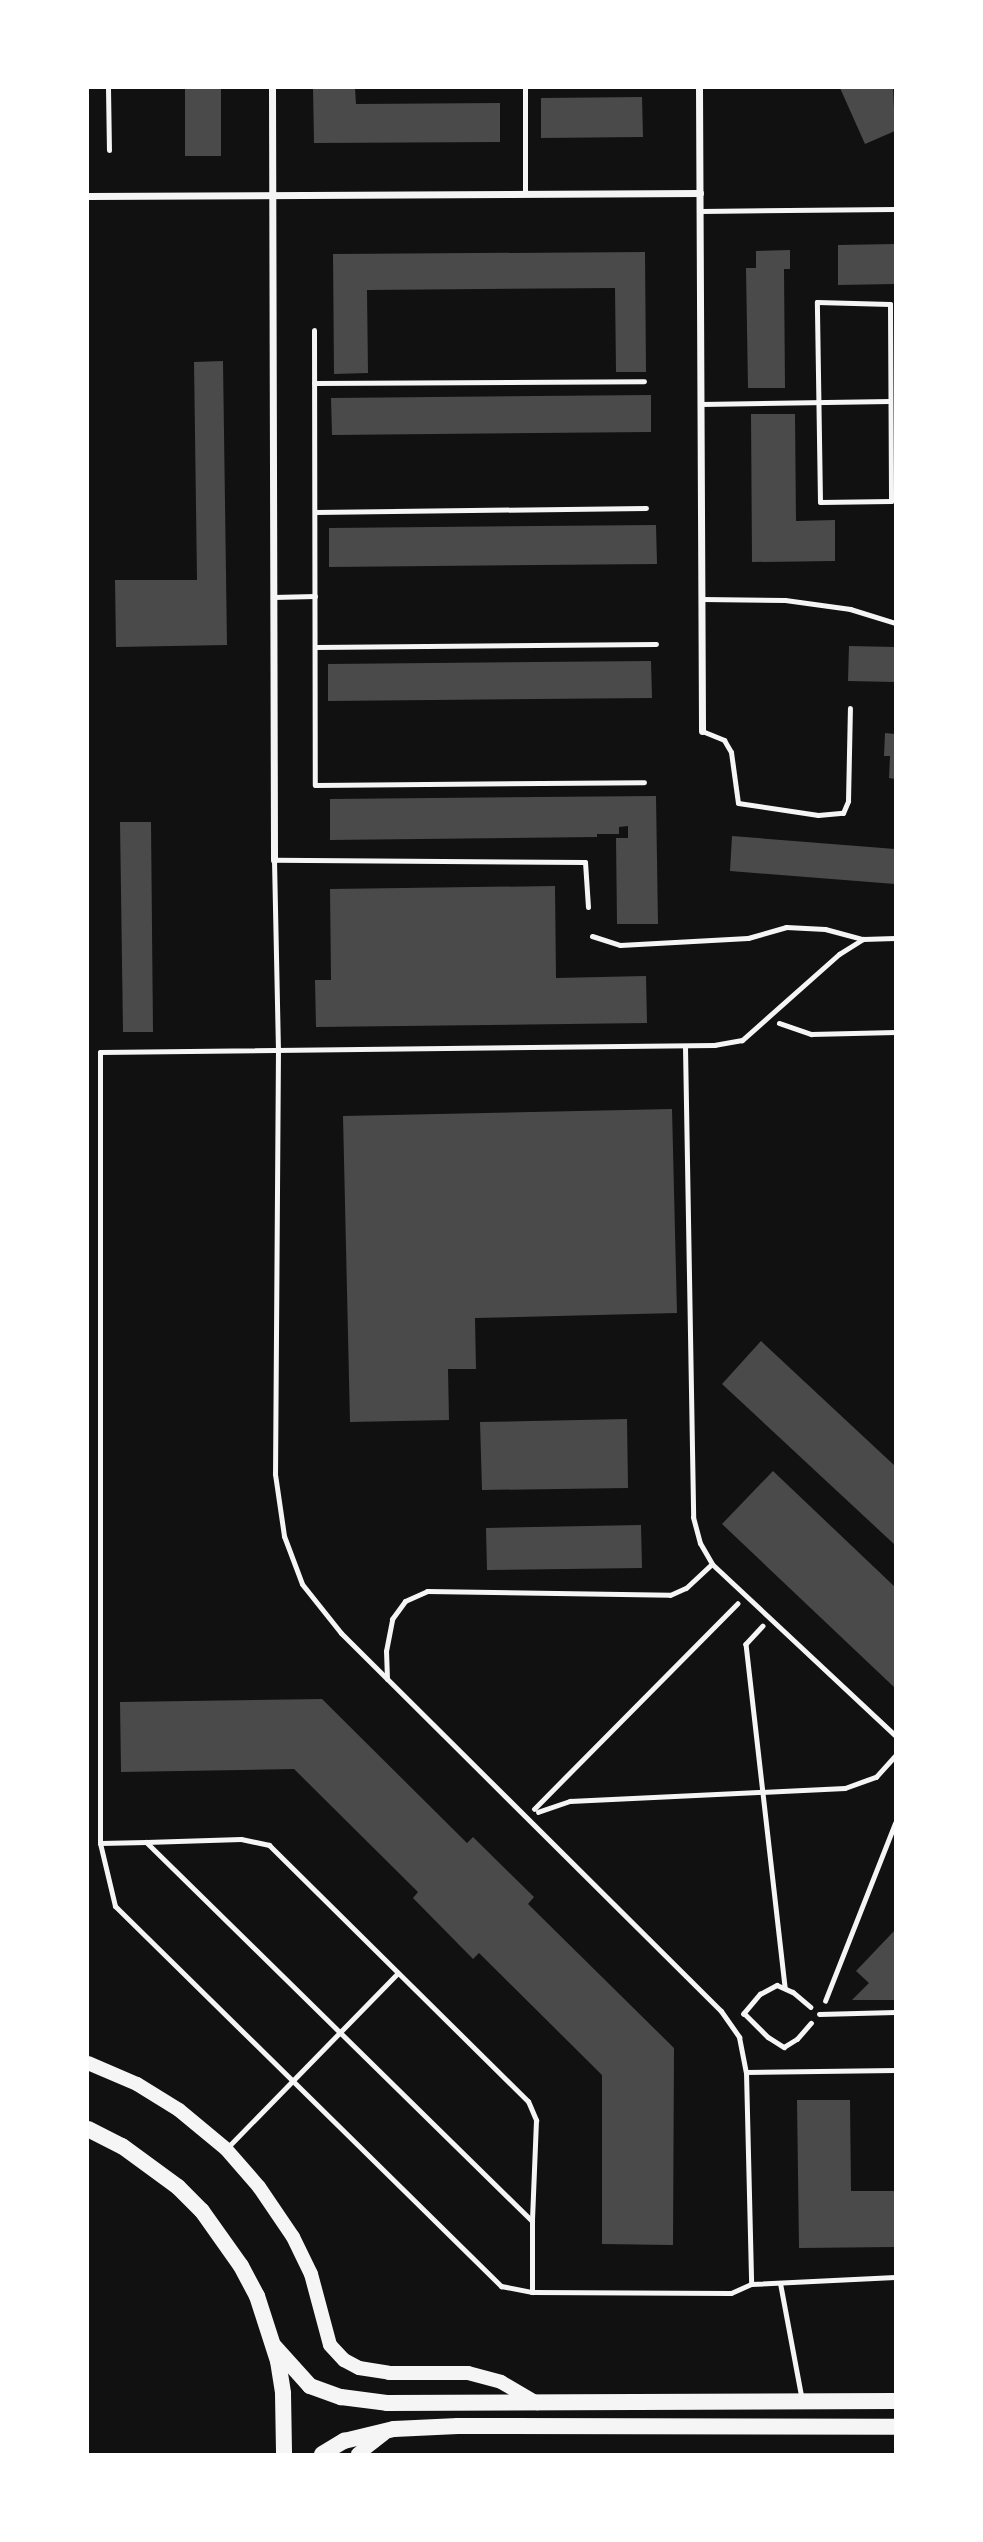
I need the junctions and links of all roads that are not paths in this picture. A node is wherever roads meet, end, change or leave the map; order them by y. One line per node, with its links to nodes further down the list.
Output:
1 (108, 88): 5 (lane)
2 (272, 88): 9 (street)
3 (525, 88): 7 (lane)
4 (699, 88): 6 (street)
5 (109, 150)
6 (700, 192): 7 (street); 11 (street)
7 (525, 194): 9 (street)
8 (88, 195): 9 (street)
9 (272, 195): 21 (street)
10 (895, 209): 11 (lane)
11 (701, 211): 17 (street)
12 (314, 330): 14 (lane)
13 (644, 381): 14 (lane)
14 (314, 383): 19 (lane)
15 (890, 401): 16 (lane); 16 (lane); 16 (lane)
16 (819, 402): 17 (lane)
17 (701, 404): 22 (street)
18 (646, 508): 19 (lane)
19 (315, 512): 20 (lane)
20 (315, 596): 21 (lane); 25 (lane)
21 (273, 597): 29 (street)
22 (702, 599): 23 (lane); 27 (street)
23 (895, 623)
24 (656, 644): 25 (lane)
25 (315, 647): 28 (lane)
26 (850, 708): 27 (lane)
27 (702, 730)
28 (644, 782)
29 (274, 860): 30 (lane); 35 (lane)
30 (588, 907)
31 (592, 936): 33 (lane)
32 (895, 938): 33 (lane)
33 (863, 939): 34 (lane)
34 (685, 1047): 35 (lane); 36 (lane)
35 (278, 1049): 37 (lane); 40 (lane)
36 (712, 1564): 37 (lane); 38 (lane)
37 (387, 1679): 47 (lane)
38 (895, 1735)
39 (146, 1842): 40 (lane); 41 (lane); 44 (lane)
40 (100, 1843): 48 (lane)
41 (398, 1973): 44 (lane); 51 (lane)
42 (895, 2012): 43 (lane)
43 (820, 2014)
44 (340, 2032): 48 (lane); 51 (lane)
45 (88, 2063): 50 (main road)
46 (895, 2070): 47 (lane)
47 (746, 2072): 54 (lane)
48 (293, 2081): 50 (lane); 55 (lane)
49 (88, 2129): 56 (main road)
50 (226, 2149): 59 (main road)
51 (532, 2221): 55 (lane)
52 (895, 2277): 53 (lane)
53 (780, 2283): 54 (lane); 57 (lane)
54 (751, 2284): 55 (lane)
55 (533, 2292)
56 (274, 2346): 59 (main road); 62 (main road)
57 (803, 2401): 58 (main road); 59 (main road)
58 (895, 2401)
59 (539, 2404)
60 (895, 2427): 61 (main road)
61 (394, 2429): 63 (main road); 64 (main road)
62 (284, 2455)
63 (322, 2455)
64 (358, 2455)

